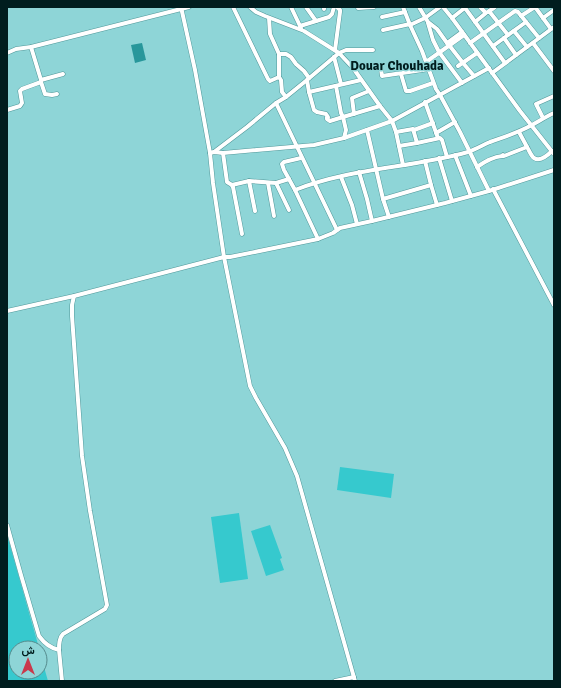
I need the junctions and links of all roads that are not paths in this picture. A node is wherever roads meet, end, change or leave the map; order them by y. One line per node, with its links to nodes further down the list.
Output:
1 (189, 7): 13 (street)
2 (233, 7): 67 (street)
3 (250, 7): 21 (street)
4 (291, 7): 31 (street)
5 (306, 7): 25 (street)
6 (335, 7): 25 (street); 47 (street)
7 (374, 7): 14 (street)
8 (418, 7): 22 (street)
9 (442, 7): 22 (street); 23 (street)
10 (480, 7): 18 (street)
11 (494, 7): 18 (street)
12 (535, 7): 19 (street); 24 (street)
13 (182, 8): 46 (street); 107 (street)
14 (358, 8)
15 (466, 8): 23 (street); 27 (street)
16 (404, 9): 20 (street); 30 (street)
17 (554, 10): 24 (street)
18 (487, 12): 27 (street); 29 (street)
19 (521, 16): 28 (street); 29 (street)
20 (382, 17)
21 (269, 18): 34 (street); 53 (street)
22 (425, 18): 26 (street); 30 (street)
23 (452, 18): 37 (street)
24 (543, 18): 32 (street)
25 (316, 21): 31 (street)
26 (428, 22): 43 (street); 49 (street)
27 (474, 22): 36 (street)
28 (526, 22): 35 (street); 40 (street)
29 (498, 23): 36 (street); 38 (street)
30 (410, 25): 33 (street); 56 (street)
31 (300, 26): 34 (street)
32 (552, 28): 40 (street)
33 (383, 30)
34 (304, 31): 47 (street)
35 (514, 31): 38 (street); 45 (street)
36 (483, 33): 41 (street); 44 (street)
37 (463, 34): 41 (street); 43 (street)
38 (508, 35): 39 (street)
39 (504, 38): 44 (street); 54 (street)
40 (539, 38): 42 (street)
41 (470, 43): 50 (street)
42 (533, 43): 45 (street); 63 (street)
43 (448, 44): 49 (street); 58 (street)
44 (493, 46): 57 (street)
45 (527, 47): 54 (street)
46 (31, 48): 51 (street); 71 (street)
47 (335, 50): 52 (street)
48 (373, 50): 52 (street)
49 (439, 52): 56 (street); 72 (street)
50 (477, 52): 58 (street); 60 (street)
51 (7, 53)
52 (339, 53): 55 (street); 70 (street)
53 (279, 54): 67 (street); 69 (street)
54 (516, 55): 57 (street)
55 (334, 57): 69 (street); 74 (street)
56 (426, 62): 62 (street)
57 (506, 62): 64 (street)
58 (463, 63): 59 (street); 68 (street)
59 (458, 66)
60 (489, 68): 64 (street); 68 (street)
61 (382, 69): 66 (street)
62 (428, 69): 66 (street); 73 (street)
63 (554, 71)
64 (492, 73): 93 (street)
65 (63, 74): 71 (street)
66 (401, 74): 73 (street)
67 (279, 76): 81 (street)
68 (474, 76): 72 (street)
69 (308, 79): 77 (street); 81 (street)
70 (361, 80): 74 (street); 76 (street)
71 (41, 81): 78 (street); 85 (street)
72 (462, 82): 79 (street)
73 (433, 83): 79 (street)
74 (341, 84): 75 (street)
75 (336, 86): 77 (street); 88 (street)
76 (369, 91): 84 (street); 87 (street)
77 (309, 92): 88 (street)
78 (57, 94)
79 (440, 95): 82 (street); 91 (street)
80 (554, 96): 89 (street)
81 (286, 97): 83 (street)
82 (425, 102): 90 (street); 92 (street)
83 (276, 103): 103 (street); 107 (street)
84 (380, 106): 87 (street); 90 (street)
85 (7, 110)
86 (554, 113): 89 (street)
87 (354, 114): 88 (street)
88 (343, 117): 99 (street)
89 (543, 118): 93 (street)
90 (392, 121): 94 (street); 96 (street)
91 (455, 122): 98 (street); 105 (street)
92 (433, 123): 95 (street); 98 (street)
93 (532, 125): 97 (street); 106 (street)
94 (367, 130): 99 (street); 116 (street)
95 (414, 130): 96 (street); 101 (street)
96 (396, 132): 102 (street)
97 (519, 132): 104 (street); 105 (street)
98 (436, 133): 100 (street)
99 (344, 138): 103 (street)
100 (438, 138): 101 (street); 110 (street)
101 (417, 143): 102 (street)
102 (399, 146): 114 (street)
103 (296, 147): 108 (street); 111 (street)
104 (527, 147): 106 (street); 115 (street)
105 (469, 151): 109 (street); 115 (street)
106 (553, 152)
107 (212, 153): 108 (street); 142 (street)
108 (223, 153): 125 (street)
109 (455, 155): 110 (street); 129 (street)
110 (447, 157): 112 (street)
111 (302, 158): 120 (street); 124 (street)
112 (439, 158): 113 (street); 131 (street)
113 (425, 161): 114 (street); 126 (street)
114 (403, 165): 116 (street)
115 (477, 167): 128 (street)
116 (376, 170): 118 (street); 130 (street)
117 (554, 170): 128 (street)
118 (359, 172): 119 (street); 137 (street)
119 (341, 177): 124 (street); 138 (street)
120 (289, 179): 123 (street); 127 (street)
121 (249, 181): 122 (street); 125 (street); 134 (street)
122 (268, 183): 123 (street); 135 (street)
123 (276, 183): 133 (street)
124 (313, 183): 127 (street); 139 (street)
125 (232, 185): 140 (street)
126 (431, 185): 130 (street); 132 (street)
127 (295, 190): 141 (street)
128 (491, 190): 129 (street); 144 (street)
129 (471, 196): 131 (street)
130 (383, 199): 136 (street)
131 (452, 201): 132 (street)
132 (437, 206): 136 (street)
133 (289, 210)
134 (255, 211)
135 (274, 216)
136 (389, 217): 137 (street)
137 (372, 221): 138 (street)
138 (357, 224): 139 (street)
139 (337, 230): 141 (street)
140 (242, 234)
141 (318, 239): 142 (street)
142 (224, 257): 143 (street); 148 (street)
143 (74, 296): 145 (street); 147 (street)
144 (554, 305)
145 (7, 312)
146 (7, 525): 147 (street)
147 (59, 650): 149 (street)
148 (355, 679): 150 (street)
149 (62, 681)
150 (334, 681)

